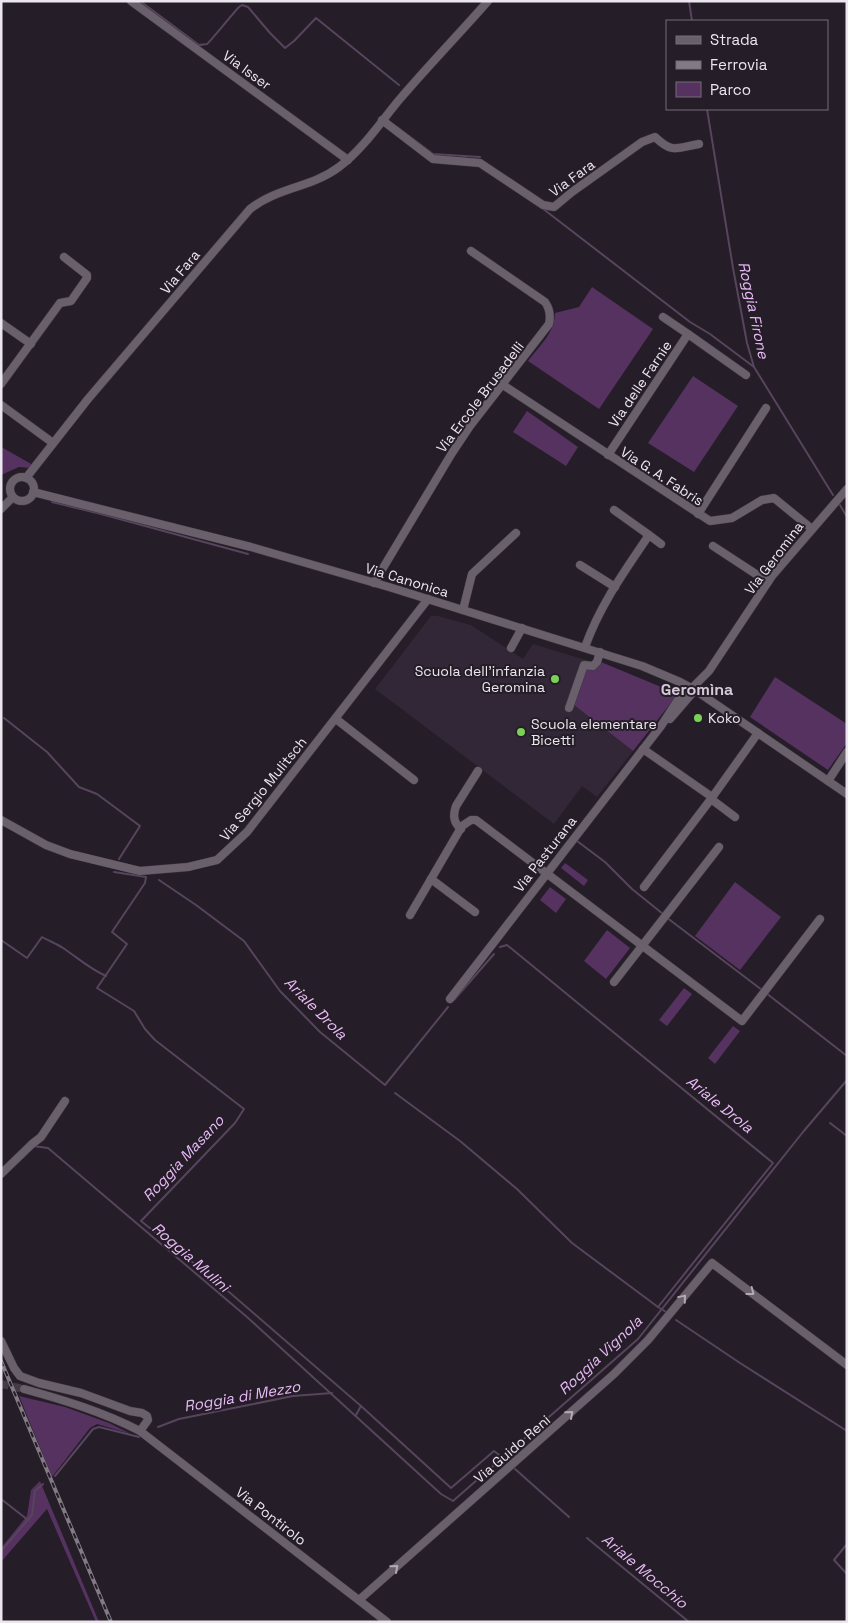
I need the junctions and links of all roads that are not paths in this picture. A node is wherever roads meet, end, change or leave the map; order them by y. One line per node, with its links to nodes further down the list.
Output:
1 (131, 1): 5 (street, Via Isser)
2 (488, 1): 3 (street, Via Fara)
3 (382, 120): 4 (street, Via Fara); 5 (street, Via Fara)
4 (699, 144)
5 (348, 160): 17 (street, Via Fara)
6 (471, 251): 14 (street, Via Ercole Brusadelli)
7 (64, 257): 11 (street)
8 (663, 317): 10 (street)
9 (1, 323): 11 (street)
10 (688, 334): 12 (street, Via delle Farnie); 18 (street, Via delle Farnie)
11 (30, 344): 13 (street)
12 (746, 375)
13 (1, 384)
14 (503, 385): 18 (street, Via G. A. Fabris); 35 (street, Via Ercole Brusadelli)
15 (1, 405): 17 (street)
16 (766, 408): 27 (street)
17 (53, 443): 19 (street, Via Fara)
18 (608, 455): 27 (street, Via G. A. Fabris)
19 (26, 478): 21 (street); 23 (street)
20 (1, 484): 21 (street)
21 (10, 486): 24 (street)
22 (847, 489): 28 (street, Via Geromina)
23 (33, 492): 24 (street); 35 (street, Via Canonica)
24 (13, 497): 25 (street)
25 (1, 509)
26 (614, 510): 30 (street)
27 (698, 514): 28 (street, Via G. A. Fabris)
28 (812, 529): 34 (street, Via Geromina)
29 (516, 533): 38 (street)
30 (649, 535): 31 (street); 36 (street)
31 (661, 544)
32 (712, 546): 34 (street)
33 (580, 565): 36 (street)
34 (768, 582): 43 (street, Via Geromina)
35 (374, 583): 37 (street, Via Canonica)
36 (615, 587): 40 (street)
37 (428, 599): 38 (street, Via Canonica); 45 (street, Via Sergio Mulitsch)
38 (463, 610): 39 (street, Via Canonica)
39 (522, 628): 40 (street, Via Canonica); 41 (street)
40 (585, 647): 42 (street, Via Canonica)
41 (511, 648)
42 (600, 652): 43 (street, Via Canonica); 44 (street)
43 (694, 690): 46 (street, Via Canonica); 47 (street, Via Pasturana)
44 (569, 708)
45 (336, 719): 50 (street); 55 (street, Via Sergio Mulitsch)
46 (758, 733): 51 (street, Via Canonica); 53 (street)
47 (643, 749): 53 (street); 58 (street, Via Pasturana)
48 (847, 752): 51 (street)
49 (478, 770): 56 (street)
50 (414, 780)
51 (828, 781): 52 (street, Via Canonica)
52 (847, 794)
53 (711, 798): 54 (street); 60 (street)
54 (735, 817)
55 (1, 820)
56 (461, 828): 58 (street); 59 (street)
57 (719, 847): 64 (street)
58 (546, 873): 64 (street); 66 (street, Via Pasturana)
59 (431, 879): 61 (street); 62 (street)
60 (644, 887)
61 (475, 912)
62 (410, 915)
63 (820, 919): 64 (street)
64 (642, 946): 65 (street)
65 (614, 982)
66 (450, 999)
67 (65, 1101): 68 (street)
68 (1, 1174)
69 (1, 1341): 72 (street)
70 (847, 1365): 73 (street, Via Guido Reni, one-way to 70)
71 (24, 1389): 72 (street, Via Pontirolo)
72 (140, 1431): 73 (street, Via Pontirolo)
73 (359, 1600): 74 (street, Via Pontirolo)
74 (387, 1622)

